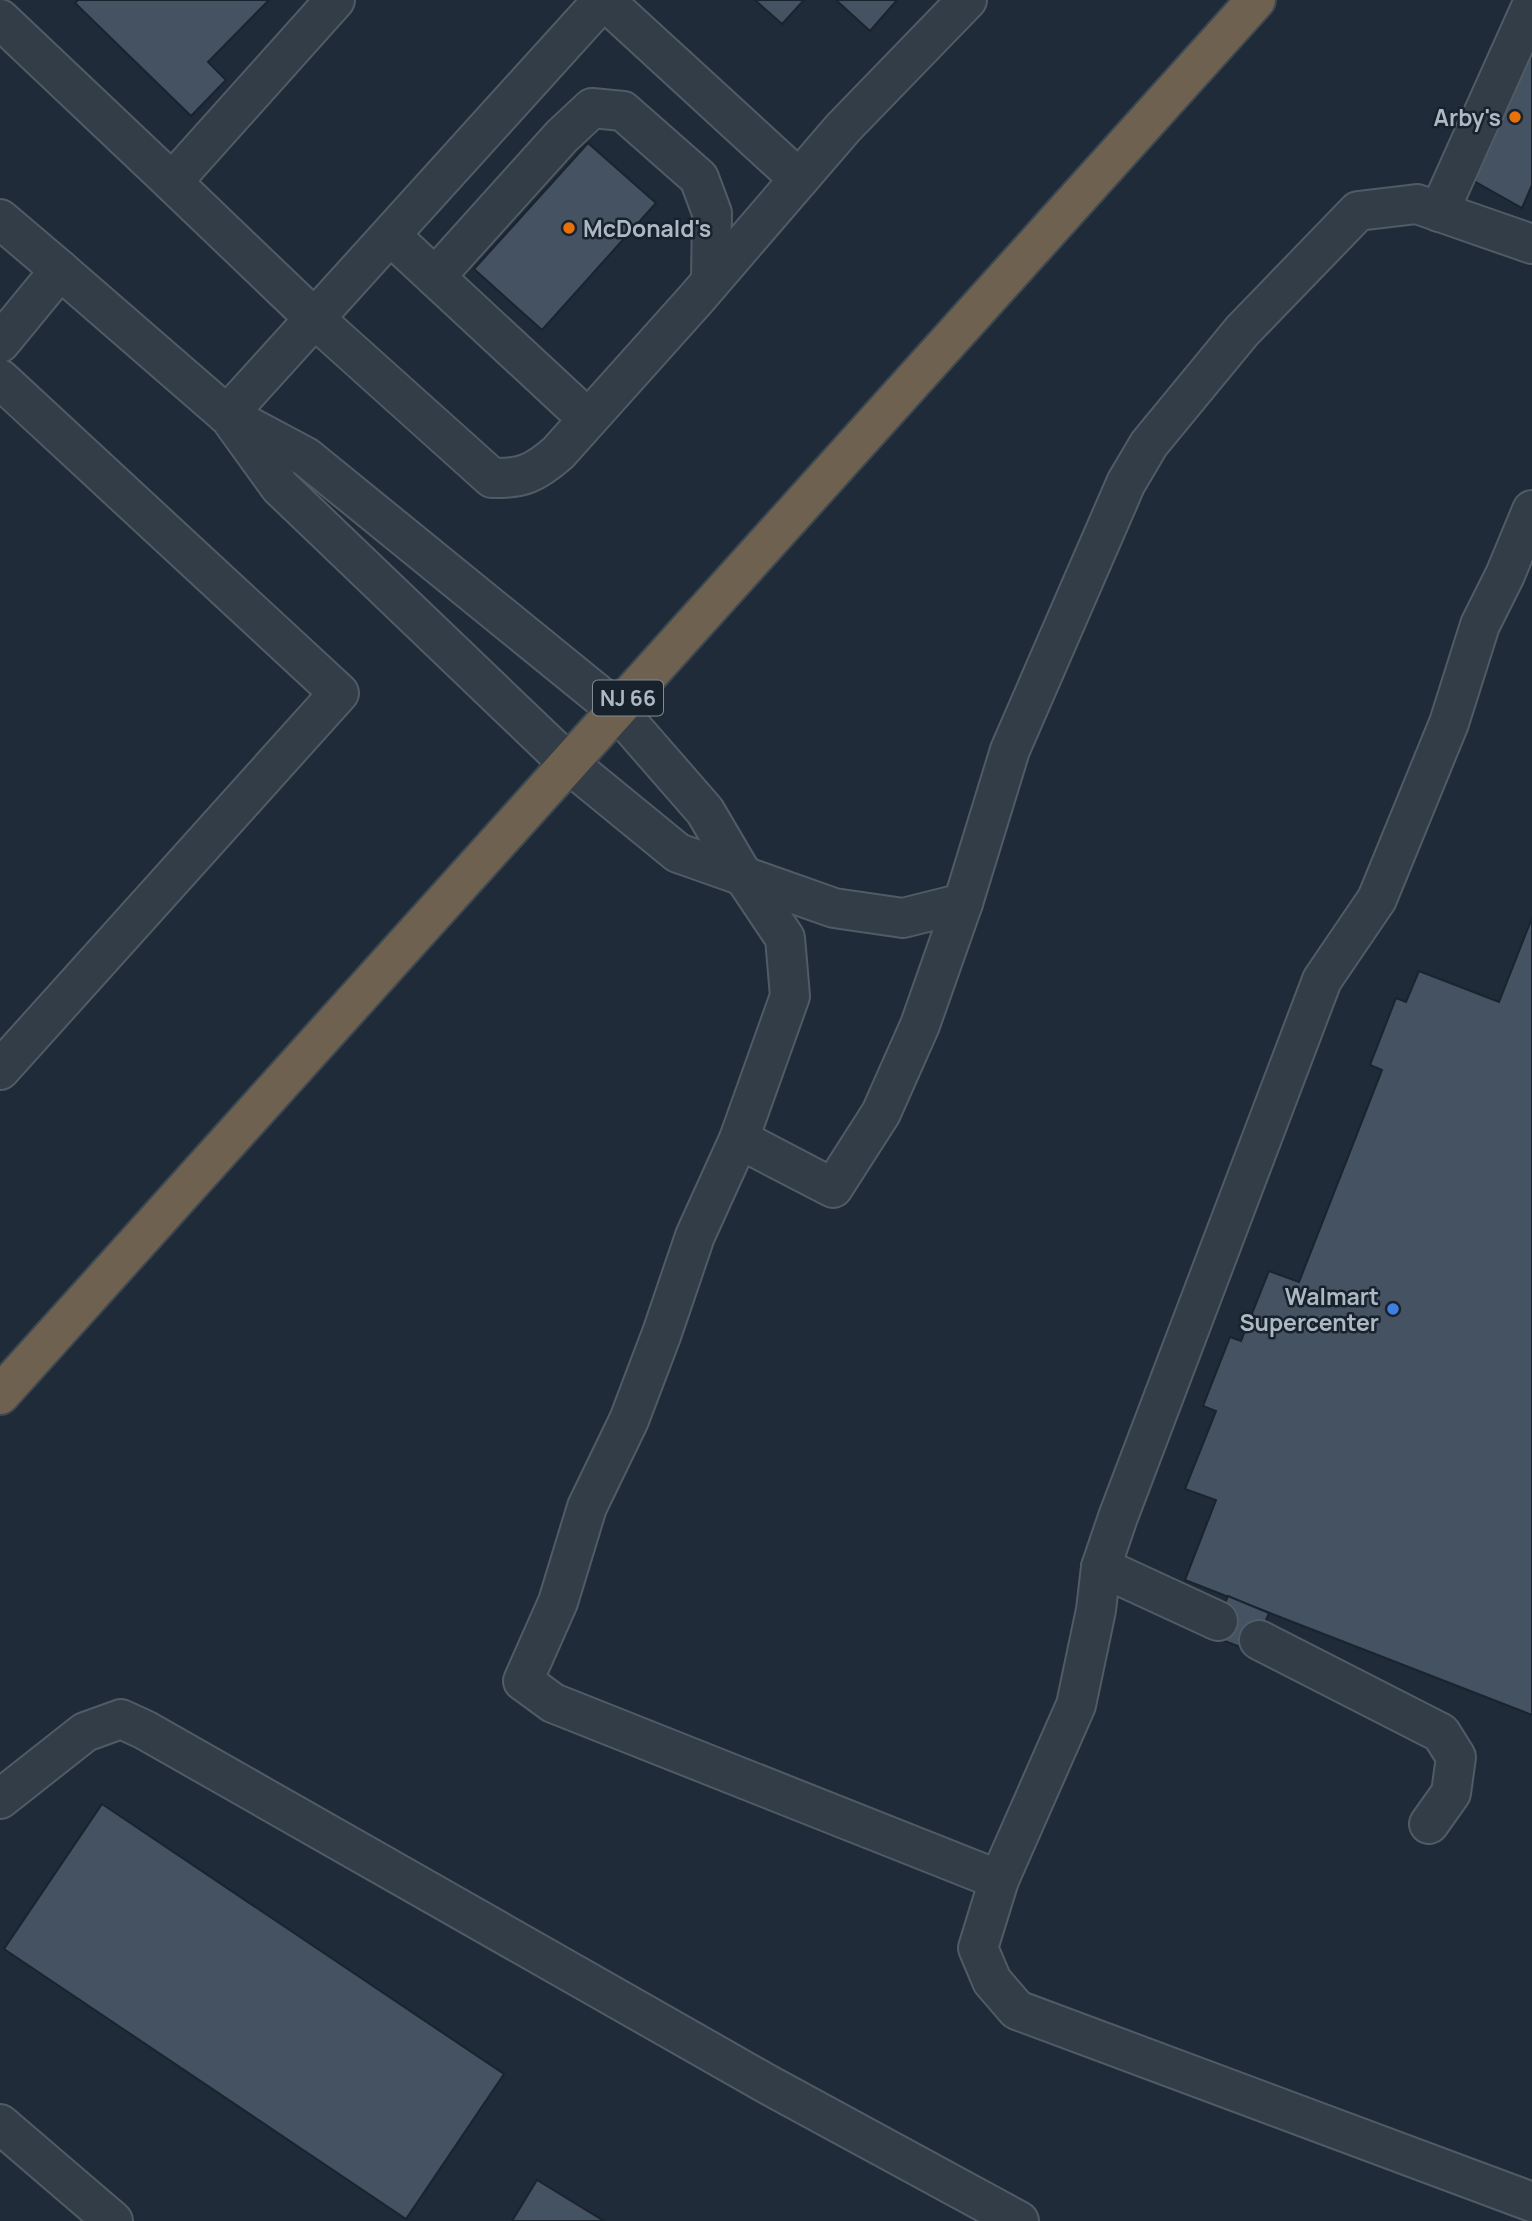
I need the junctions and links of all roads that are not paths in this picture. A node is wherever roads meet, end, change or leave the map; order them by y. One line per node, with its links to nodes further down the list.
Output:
1 (12, 0): 7 (street)
2 (335, 0): 9 (street)
3 (603, 0): 8 (street); 12 (street)
4 (967, 0): 8 (street)
5 (1256, 0): 23 (highway, NJ 66)
6 (1532, 5): 10 (street)
7 (0, 17): 9 (street)
8 (799, 179): 16 (street)
9 (172, 182): 17 (street)
10 (1439, 212): 13 (street); 26 (street)
11 (0, 219): 14 (street)
12 (391, 236): 15 (street); 17 (street)
13 (1532, 244)
14 (60, 270): 18 (street); 20 (street)
15 (435, 277): 16 (street); 21 (street)
16 (711, 281): 21 (street)
17 (315, 319): 20 (street); 21 (street)
18 (0, 343)
19 (0, 379): 27 (street)
20 (227, 415): 23 (street); 24 (street)
21 (588, 419)
22 (1532, 510): 30 (street)
23 (617, 710): 24 (highway, NJ 66); 25 (street)
24 (568, 763): 25 (street); 29 (highway, NJ 66)
25 (742, 874): 26 (street); 28 (street)
26 (963, 903): 28 (street)
27 (0, 1070)
28 (740, 1139): 35 (street)
29 (0, 1395)
30 (1101, 1567): 31 (street); 35 (street)
31 (1218, 1621)
32 (1259, 1640): 34 (street)
33 (0, 1799): 38 (street)
34 (1429, 1824)
35 (999, 1880): 37 (street)
36 (0, 2124): 39 (street)
37 (1532, 2202)
38 (981, 2212): 40 (street)
39 (113, 2221)
40 (1019, 2221)

